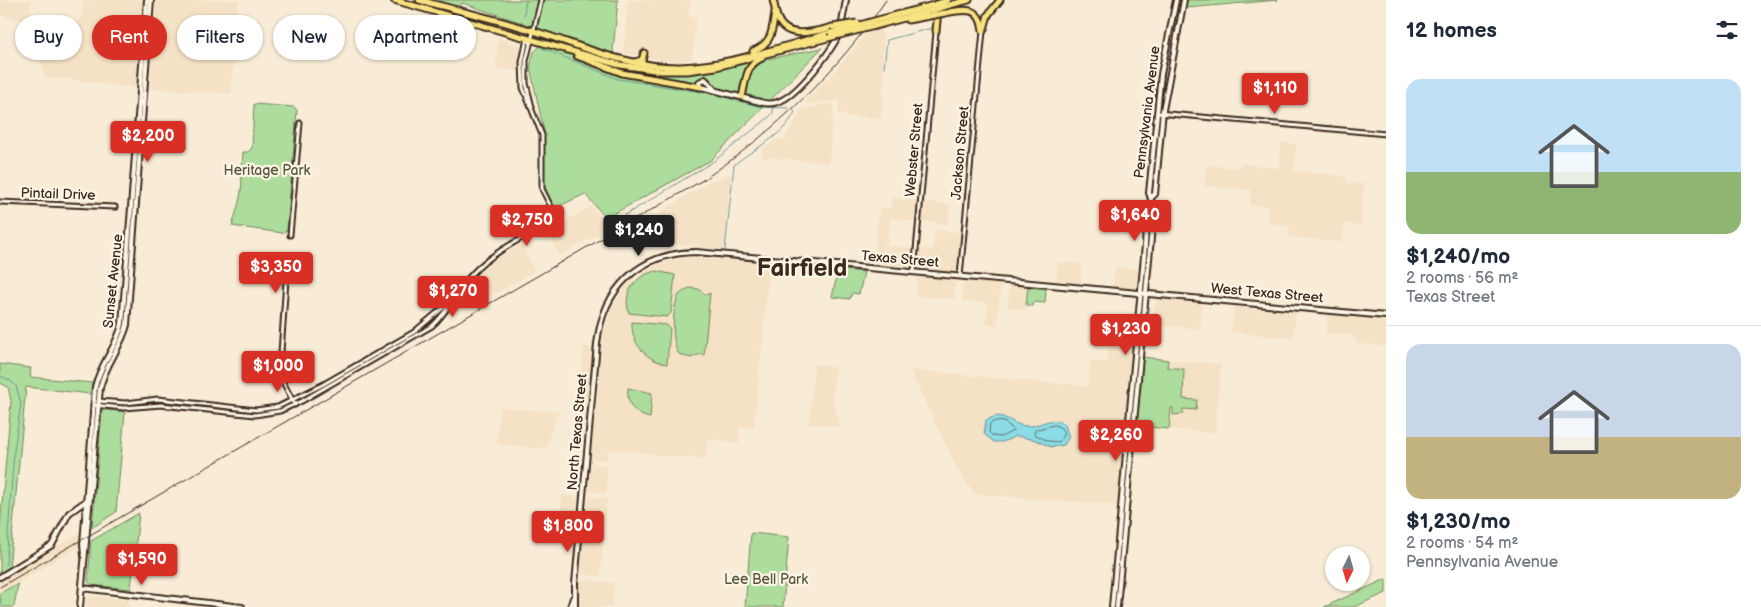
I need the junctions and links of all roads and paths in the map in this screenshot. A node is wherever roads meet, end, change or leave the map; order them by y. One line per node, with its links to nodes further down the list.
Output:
1 (147, 0): 49 (main road, Sunset Avenue)
2 (152, 0): 49 (main road, Sunset Avenue)
3 (394, 0): 22 (highway)
4 (419, 0): 18 (highway)
5 (541, 0): 18 (street)
6 (846, 0): 32 (main road)
7 (939, 0): 19 (highway)
8 (969, 0): 13 (highway)
9 (1000, 0): 20 (highway)
10 (1176, 0): 34 (main road, Pennsylvania Avenue)
11 (1184, 0): 34 (main road, Pennsylvania Avenue)
12 (774, 1): 14 (highway)
13 (948, 2): 15 (highway, bridge)
14 (775, 11): 21 (highway); 25 (highway)
15 (930, 11): 16 (highway); 16 (highway); 20 (highway, bridge)
16 (890, 20): 17 (highway)
17 (874, 23): 21 (highway, bridge); 21 (highway, bridge)
18 (532, 31): 22 (street); 26 (highway)
19 (936, 31): 41 (street, Webster Street)
20 (983, 31): 43 (street, Jackson Street)
21 (831, 33): 24 (highway); 25 (highway)
22 (530, 39): 23 (highway); 28 (street); 29 (street)
23 (561, 48): 24 (highway); 30 (highway)
24 (779, 52): 32 (highway)
25 (729, 60): 27 (highway)
26 (626, 62): 27 (highway); 27 (highway)
27 (659, 66)
28 (522, 68): 29 (street); 33 (street)
29 (526, 75): 33 (street)
30 (701, 87): 31 (main road); 31 (main road)
31 (715, 90): 32 (main road)
32 (742, 97)
33 (532, 108): 45 (street)
34 (1160, 113): 36 (street); 44 (main road, Pennsylvania Avenue)
35 (300, 122): 39 (street)
36 (1386, 134)
37 (0, 202): 38 (street, Pintail Drive)
38 (115, 207)
39 (290, 235)
40 (287, 266): 48 (street)
41 (914, 272): 42 (main road, Texas Street); 43 (main road, Texas Street)
42 (628, 276): 56 (main road, North Texas Street)
43 (960, 276): 44 (main road, Texas Street)
44 (1143, 293): 46 (main road, West Texas Street); 47 (main road, Pennsylvania Avenue); 47 (main road, Pennsylvania Avenue)
45 (451, 302): 48 (street); 50 (street)
46 (1386, 316)
47 (1139, 341): 61 (main road, Pennsylvania Avenue); 62 (main road)
48 (293, 400): 49 (street); 50 (street)
49 (96, 403): 50 (street); 51 (main road, Sunset Avenue); 53 (main road, Sunset Avenue)
50 (295, 405)
51 (86, 501): 52 (main road); 53 (main road, Sunset Avenue)
52 (79, 507): 53 (main road); 54 (main road)
53 (87, 507): 55 (main road, Sunset Avenue)
54 (0, 577)
55 (82, 588): 57 (main road, Sunset Avenue); 58 (main road)
56 (573, 598): 59 (main road, North Texas Street); 60 (main road, North Texas Street)
57 (80, 607)
58 (242, 607)
59 (570, 607)
60 (575, 607)
61 (1112, 607)
62 (1118, 607)

